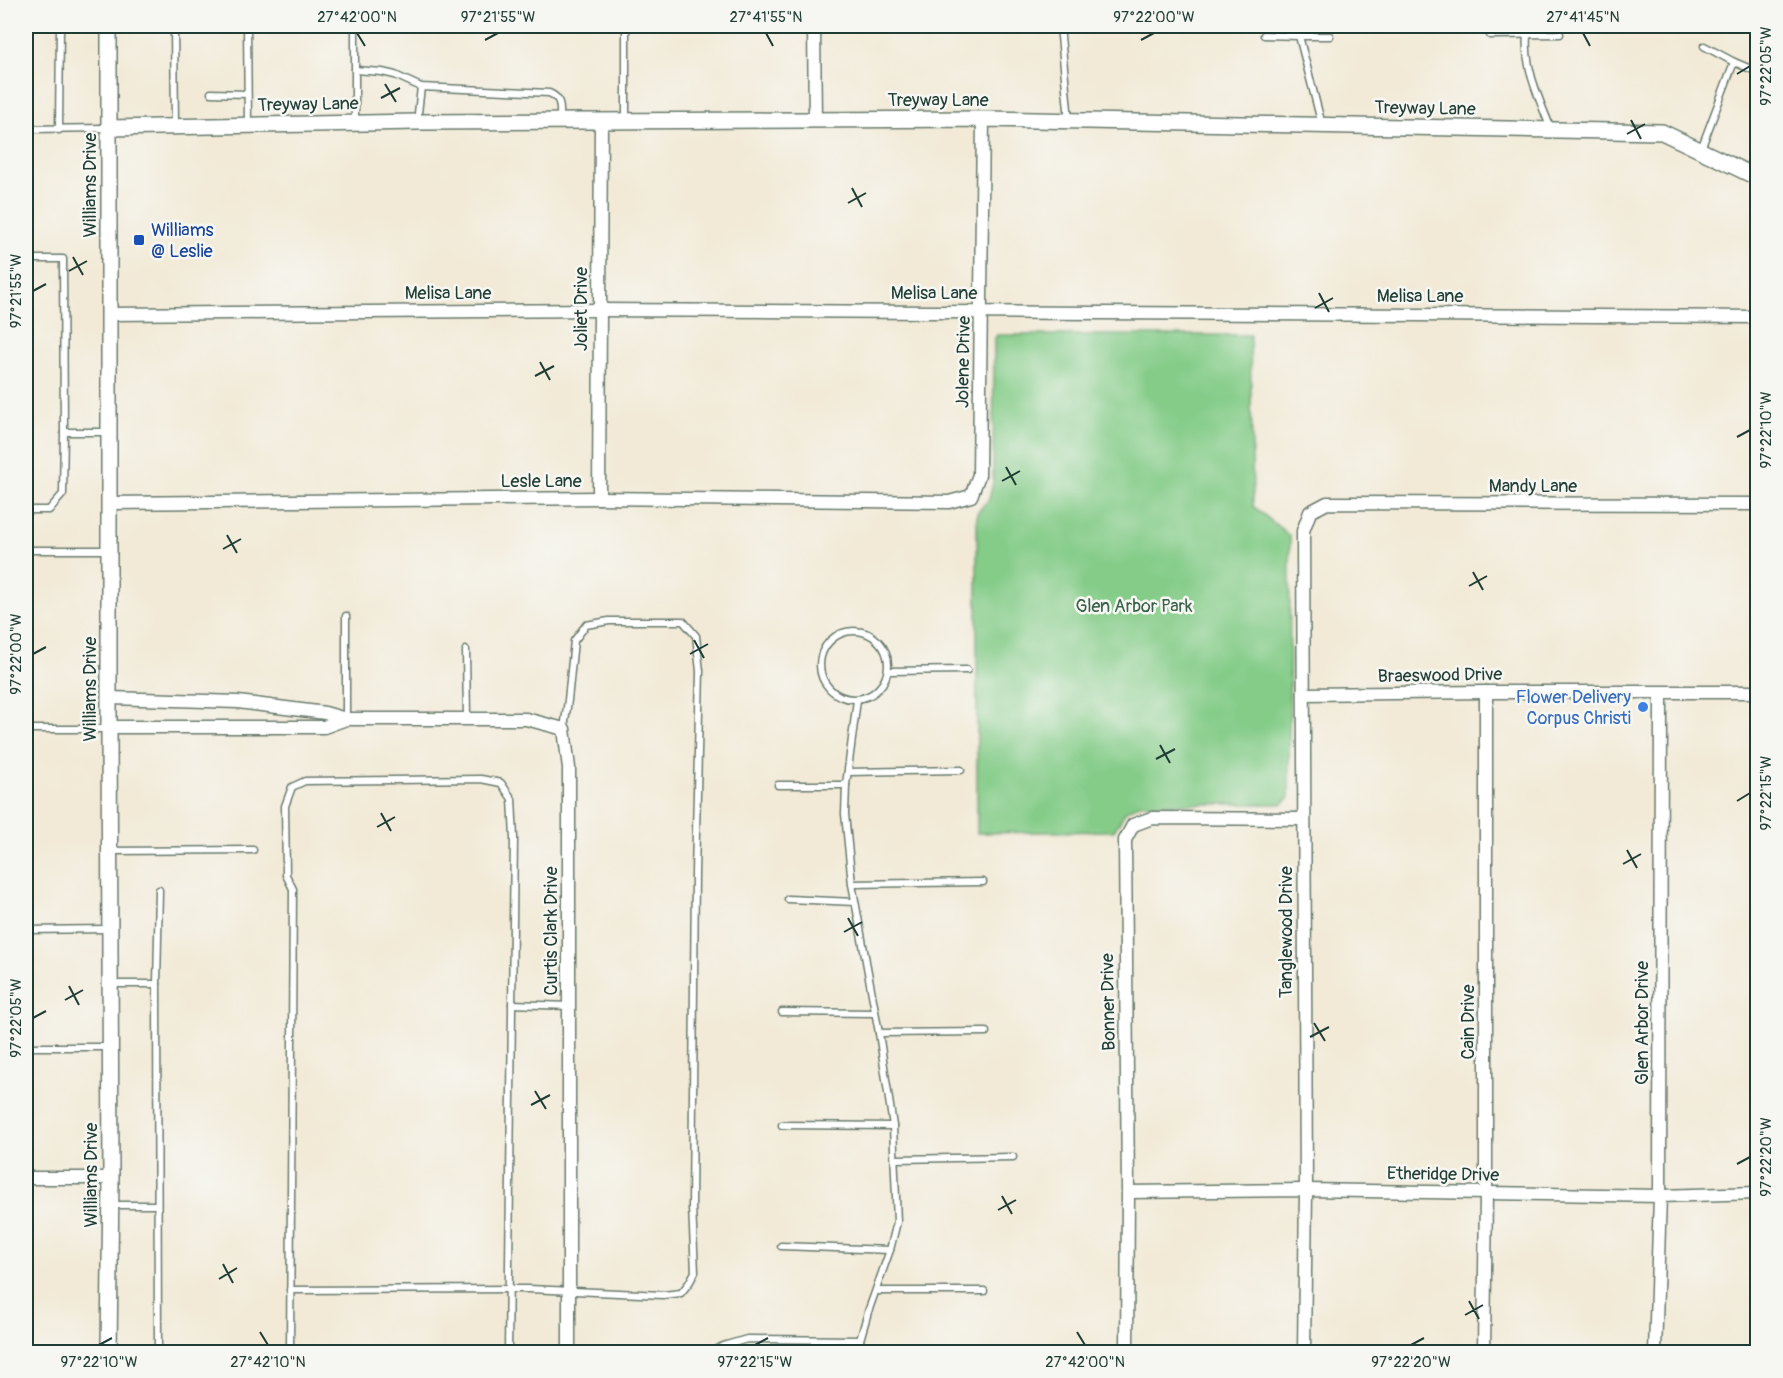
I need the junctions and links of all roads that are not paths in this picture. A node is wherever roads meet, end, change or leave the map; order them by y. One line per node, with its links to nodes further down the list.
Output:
1 (60, 26): 35 (lane)
2 (110, 26): 33 (street, Williams Drive)
3 (174, 26): 31 (lane)
4 (247, 26): 21 (lane)
5 (355, 26): 17 (lane)
6 (626, 26): 24 (lane)
7 (814, 26): 25 (street)
8 (1060, 26): 27 (lane)
9 (1527, 34): 10 (lane); 12 (lane); 36 (lane)
10 (1560, 34)
11 (1264, 35): 13 (lane)
12 (1490, 35)
13 (1299, 36): 14 (lane); 32 (lane)
14 (1330, 36)
15 (1704, 46): 16 (lane)
16 (1734, 62): 18 (lane); 37 (lane)
17 (355, 70): 19 (lane); 28 (lane)
18 (1758, 72)
19 (421, 87): 22 (lane); 29 (lane)
20 (211, 93): 21 (lane)
21 (247, 94): 30 (lane)
22 (560, 120): 23 (street, Treyway Lane); 29 (street, Treyway Lane)
23 (601, 120): 24 (street, Treyway Lane); 40 (street, Joliet Drive)
24 (626, 120): 25 (street, Treyway Lane)
25 (814, 120): 26 (street, Treyway Lane)
26 (983, 120): 27 (street, Treyway Lane); 41 (street, Jolene Drive)
27 (1069, 121): 32 (street, Treyway Lane)
28 (355, 122): 29 (street, Treyway Lane); 30 (street, Treyway Lane)
29 (417, 122)
30 (248, 124): 31 (street, Treyway Lane)
31 (175, 126): 33 (street, Treyway Lane)
32 (1322, 126): 36 (street, Treyway Lane)
33 (109, 128): 35 (lane); 42 (street, Williams Drive)
34 (26, 129): 35 (lane)
35 (59, 130)
36 (1551, 130): 37 (street, Treyway Lane)
37 (1701, 150): 38 (street, Treyway Lane)
38 (1758, 176)
39 (26, 259): 44 (lane)
40 (599, 310): 41 (street, Melisa Lane); 42 (street, Melisa Lane); 47 (street, Joliet Drive)
41 (982, 311): 43 (street, Melisa Lane); 46 (street, Jolene Drive)
42 (110, 314): 45 (street, Williams Drive)
43 (1758, 317)
44 (64, 432): 45 (lane); 50 (lane)
45 (110, 432): 48 (street, Williams Drive)
46 (971, 496): 47 (street, Lesle Lane)
47 (599, 498): 48 (street, Lesle Lane)
48 (110, 503): 53 (street, Williams Drive)
49 (1758, 504): 51 (street, Mandy Lane)
50 (26, 510)
51 (1310, 512): 61 (street, Tanglewood Drive)
52 (26, 550): 53 (lane)
53 (109, 550): 62 (street, Williams Drive)
54 (346, 616): 64 (lane)
55 (466, 650): 65 (lane)
56 (967, 670): 57 (lane)
57 (888, 671): 63 (lane); 63 (lane)
58 (1486, 692): 60 (street, Braeswood Drive); 61 (street, Braeswood Drive); 101 (street, Cain Drive)
59 (1758, 692): 60 (street, Braeswood Drive)
60 (1661, 693): 103 (street, Glen Arbor Drive)
61 (1304, 694): 73 (street, Tanglewood Drive)
62 (110, 698): 64 (street); 66 (street, Williams Drive)
63 (857, 700): 70 (lane)
64 (346, 719): 65 (street); 66 (street)
65 (467, 719): 68 (street)
66 (109, 728): 67 (lane); 75 (street, Williams Drive)
67 (26, 729)
68 (564, 729): 86 (street, Curtis Clark Drive); 110 (lane)
69 (960, 771): 70 (lane)
70 (848, 772): 72 (lane)
71 (778, 785): 72 (lane)
72 (846, 785): 77 (lane)
73 (1303, 819): 99 (street, Tanglewood Drive); 100 (street, Bonner Drive)
74 (253, 850): 75 (lane)
75 (110, 851): 81 (street, Williams Drive)
76 (983, 882): 77 (lane)
77 (852, 884): 80 (lane)
78 (159, 890): 84 (lane)
79 (788, 899): 80 (lane)
80 (855, 902): 88 (lane)
81 (111, 929): 82 (lane); 83 (street, Williams Drive)
82 (26, 930)
83 (111, 984): 84 (lane); 92 (street, Williams Drive)
84 (157, 984): 105 (lane)
85 (512, 1004): 86 (lane); 108 (lane); 109 (lane)
86 (569, 1006): 110 (street, Curtis Clark Drive)
87 (782, 1012): 88 (lane)
88 (874, 1013): 90 (lane)
89 (986, 1032): 90 (lane)
90 (879, 1033): 94 (lane)
91 (26, 1047): 92 (lane)
92 (111, 1047): 98 (street, Williams Drive)
93 (782, 1125): 94 (lane)
94 (893, 1126): 96 (lane)
95 (1014, 1157): 96 (lane)
96 (895, 1159): 107 (lane)
97 (26, 1178): 98 (street)
98 (111, 1178): 104 (street, Williams Drive)
99 (1306, 1190): 100 (street, Etheridge Drive); 101 (street, Etheridge Drive); 122 (street, Tanglewood Drive)
100 (1128, 1192): 121 (street, Bonner Drive)
101 (1486, 1193): 103 (street, Etheridge Drive); 123 (street, Cain Drive)
102 (1758, 1193): 103 (street, Etheridge Drive)
103 (1660, 1196): 124 (street, Glen Arbor Drive)
104 (111, 1205): 105 (lane); 114 (street, Williams Drive)
105 (157, 1205): 115 (lane)
106 (781, 1246): 107 (lane)
107 (890, 1250): 111 (lane)
108 (290, 1290): 109 (lane); 116 (lane)
109 (508, 1290): 110 (lane); 117 (lane)
110 (569, 1290): 118 (street, Curtis Clark Drive)
111 (877, 1291): 112 (lane); 113 (lane)
112 (984, 1291)
113 (860, 1340): 119 (lane); 120 (lane)
114 (109, 1353)
115 (158, 1353)
116 (290, 1353)
117 (508, 1353)
118 (569, 1353)
119 (712, 1353)
120 (860, 1353)
121 (1127, 1353)
122 (1304, 1353)
123 (1484, 1353)
124 (1655, 1353)

